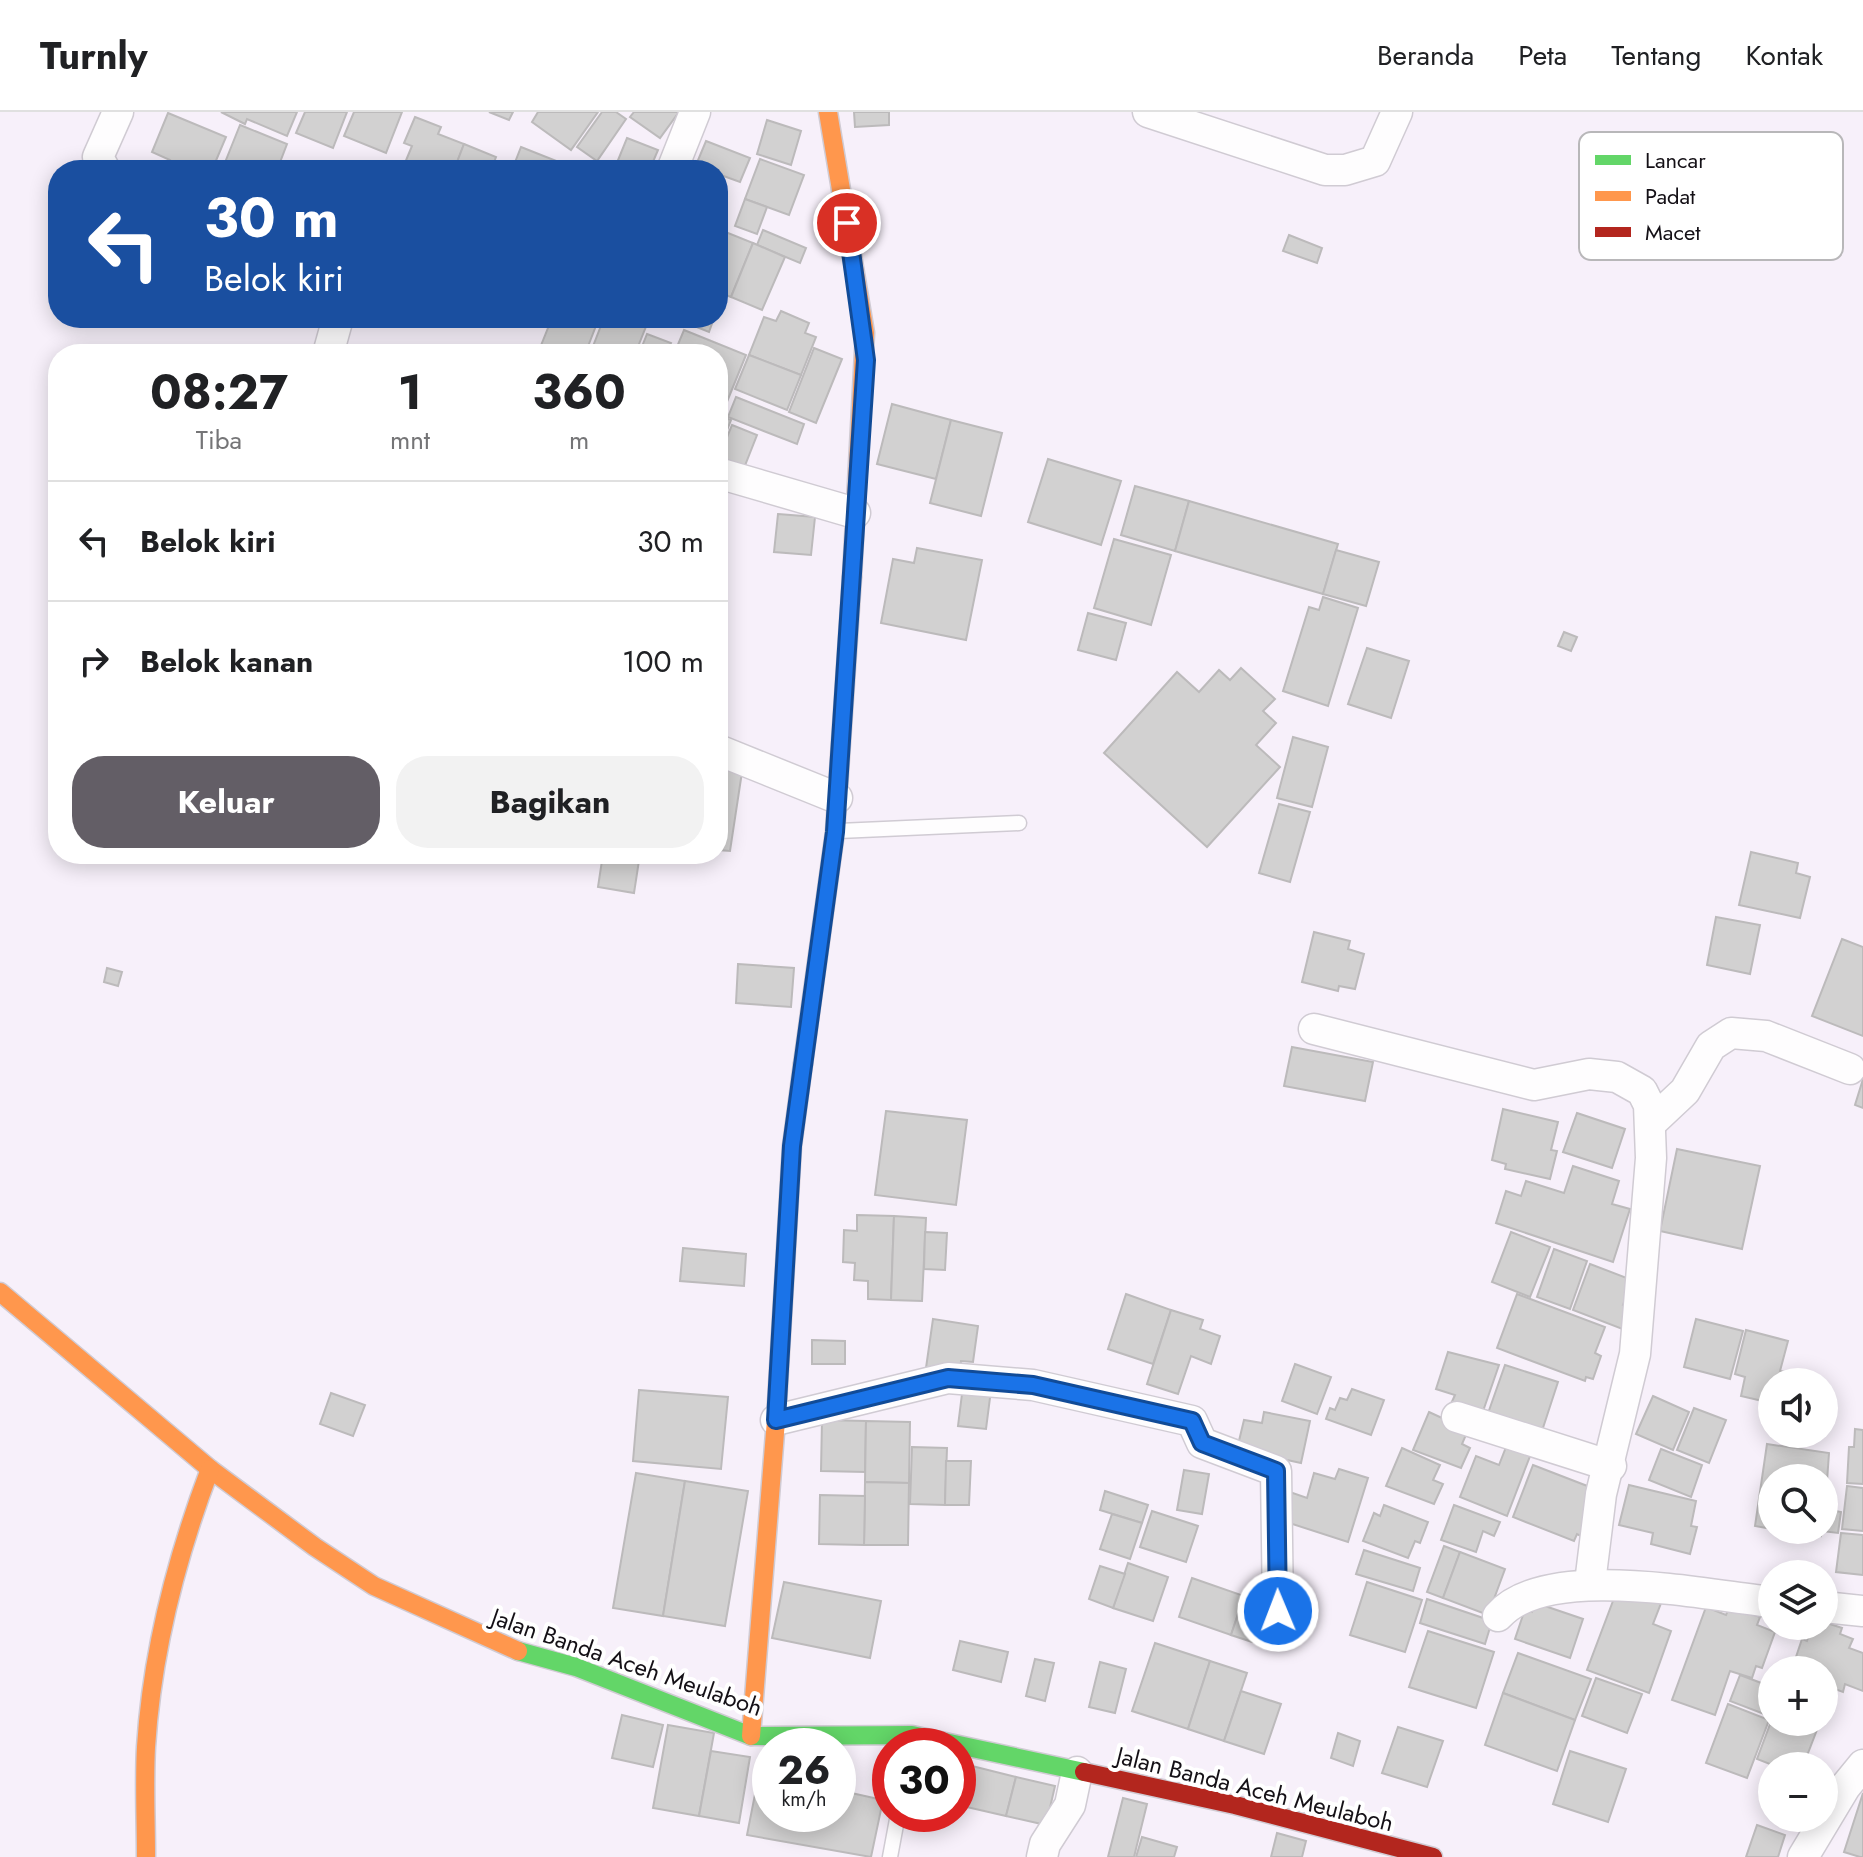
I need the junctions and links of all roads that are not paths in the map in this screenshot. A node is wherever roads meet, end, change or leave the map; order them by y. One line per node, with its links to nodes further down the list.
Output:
1 (118, 112): 6 (street)
2 (695, 112): 7 (street)
3 (828, 112): 9 (main road)
4 (1148, 112): 5 (street)
5 (1397, 112)
6 (100, 160)
7 (676, 160)
8 (728, 476): 9 (street)
9 (855, 513): 11 (main road)
10 (728, 754): 11 (street)
11 (837, 798): 13 (main road)
12 (1019, 823): 13 (lane)
13 (835, 832): 19 (main road)
14 (1314, 1029): 16 (street)
15 (1850, 1069): 16 (street)
16 (1652, 1122): 20 (street)
17 (0, 1292): 21 (main road, Jalan Banda Aceh Meulaboh)
18 (1457, 1417): 20 (street)
19 (776, 1420): 25 (street); 28 (main road)
20 (1611, 1466): 22 (street)
21 (210, 1469): 28 (main road, Jalan Banda Aceh Meulaboh); 34 (main road)
22 (1590, 1583): 23 (street); 27 (street)
23 (1758, 1601)
24 (1838, 1608): 26 (street)
25 (1278, 1611)
26 (1863, 1611)
27 (1498, 1616)
28 (751, 1736): 29 (main road, Jalan Banda Aceh Meulaboh)
29 (872, 1740)
30 (976, 1753): 32 (main road, Jalan Banda Aceh Meulaboh)
31 (1863, 1765): 38 (street)
32 (1077, 1772): 36 (street); 37 (main road, Jalan Banda Aceh Meulaboh)
33 (895, 1832): 35 (lane)
34 (146, 1857)
35 (890, 1857)
36 (1042, 1857)
37 (1433, 1857)
38 (1803, 1857)

